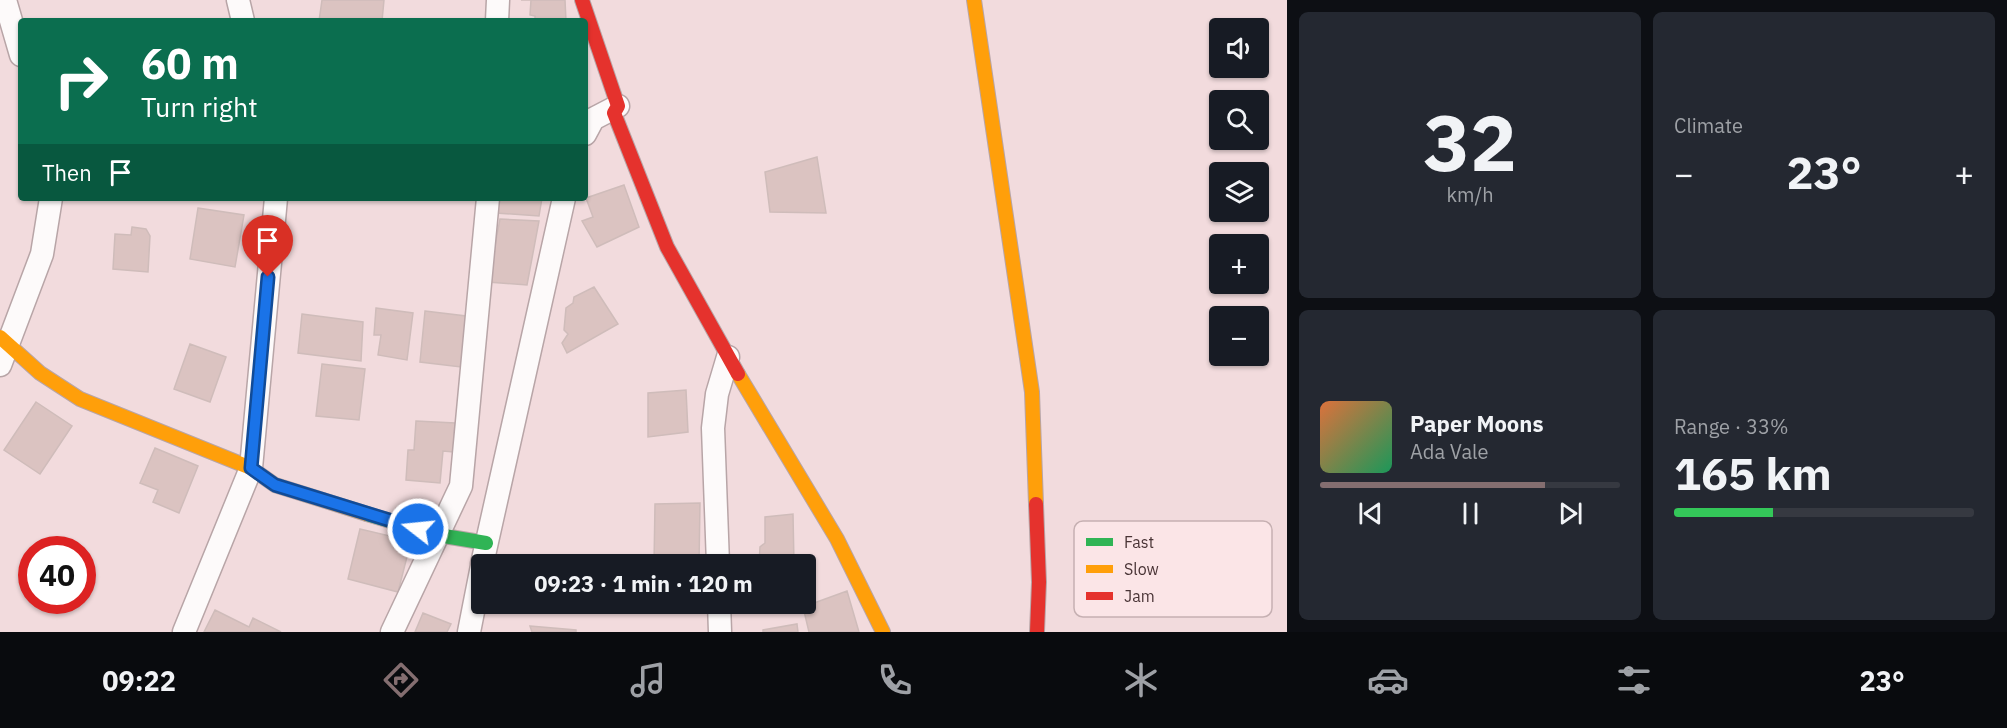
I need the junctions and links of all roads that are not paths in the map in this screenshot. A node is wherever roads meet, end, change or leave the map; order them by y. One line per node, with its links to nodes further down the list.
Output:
1 (5, 0): 8 (street)
2 (238, 0): 6 (street)
3 (498, 0): 7 (street)
4 (582, 0): 9 (street)
5 (974, 0): 29 (street)
6 (242, 18)
7 (497, 18)
8 (18, 45)
9 (618, 105): 10 (street); 16 (street)
10 (588, 128)
11 (51, 201): 15 (street)
12 (276, 201): 17 (street)
13 (488, 201): 18 (street)
14 (563, 201): 20 (street)
15 (3, 349): 17 (street)
16 (728, 357): 21 (street); 28 (street)
17 (251, 468): 18 (street); 24 (street)
18 (438, 535): 19 (street); 25 (street)
19 (477, 554)
20 (484, 554)
21 (718, 554)
22 (472, 614): 26 (street)
23 (719, 614): 27 (street)
24 (184, 632)
25 (392, 632)
26 (469, 632)
27 (720, 632)
28 (883, 632)
29 (1037, 632)

